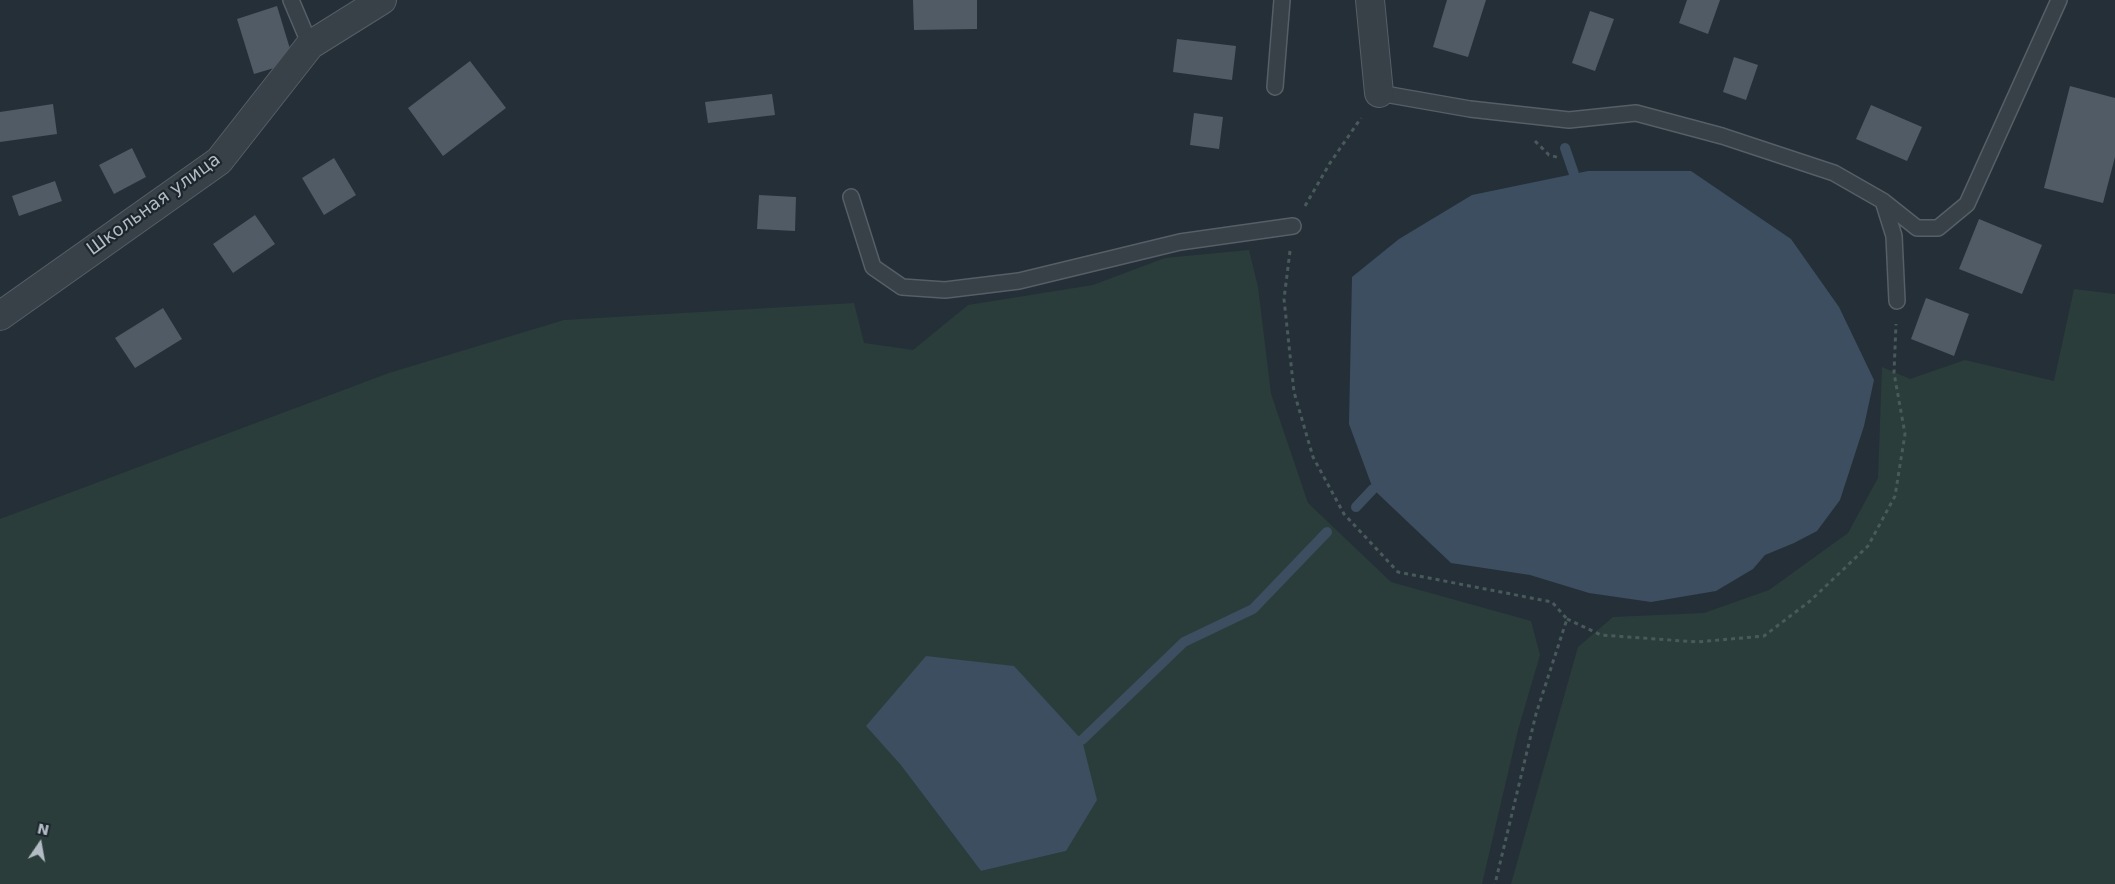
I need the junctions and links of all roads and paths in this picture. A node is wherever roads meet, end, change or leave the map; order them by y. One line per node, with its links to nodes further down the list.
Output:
1 (291, 0): 6 (lane)
2 (382, 0): 6 (street, Школьная улица)
3 (1282, 0): 7 (lane)
4 (1370, 0): 8 (street)
5 (2059, 0): 10 (lane)
6 (310, 45): 13 (street, Школьная улица)
7 (1275, 87)
8 (1379, 93): 10 (lane); 11 (path)
9 (851, 198): 11 (lane)
10 (1883, 201): 12 (lane)
11 (1293, 226): 14 (path)
12 (1897, 301): 14 (path)
13 (0, 316)
14 (1567, 619): 15 (path)
15 (1495, 884)

